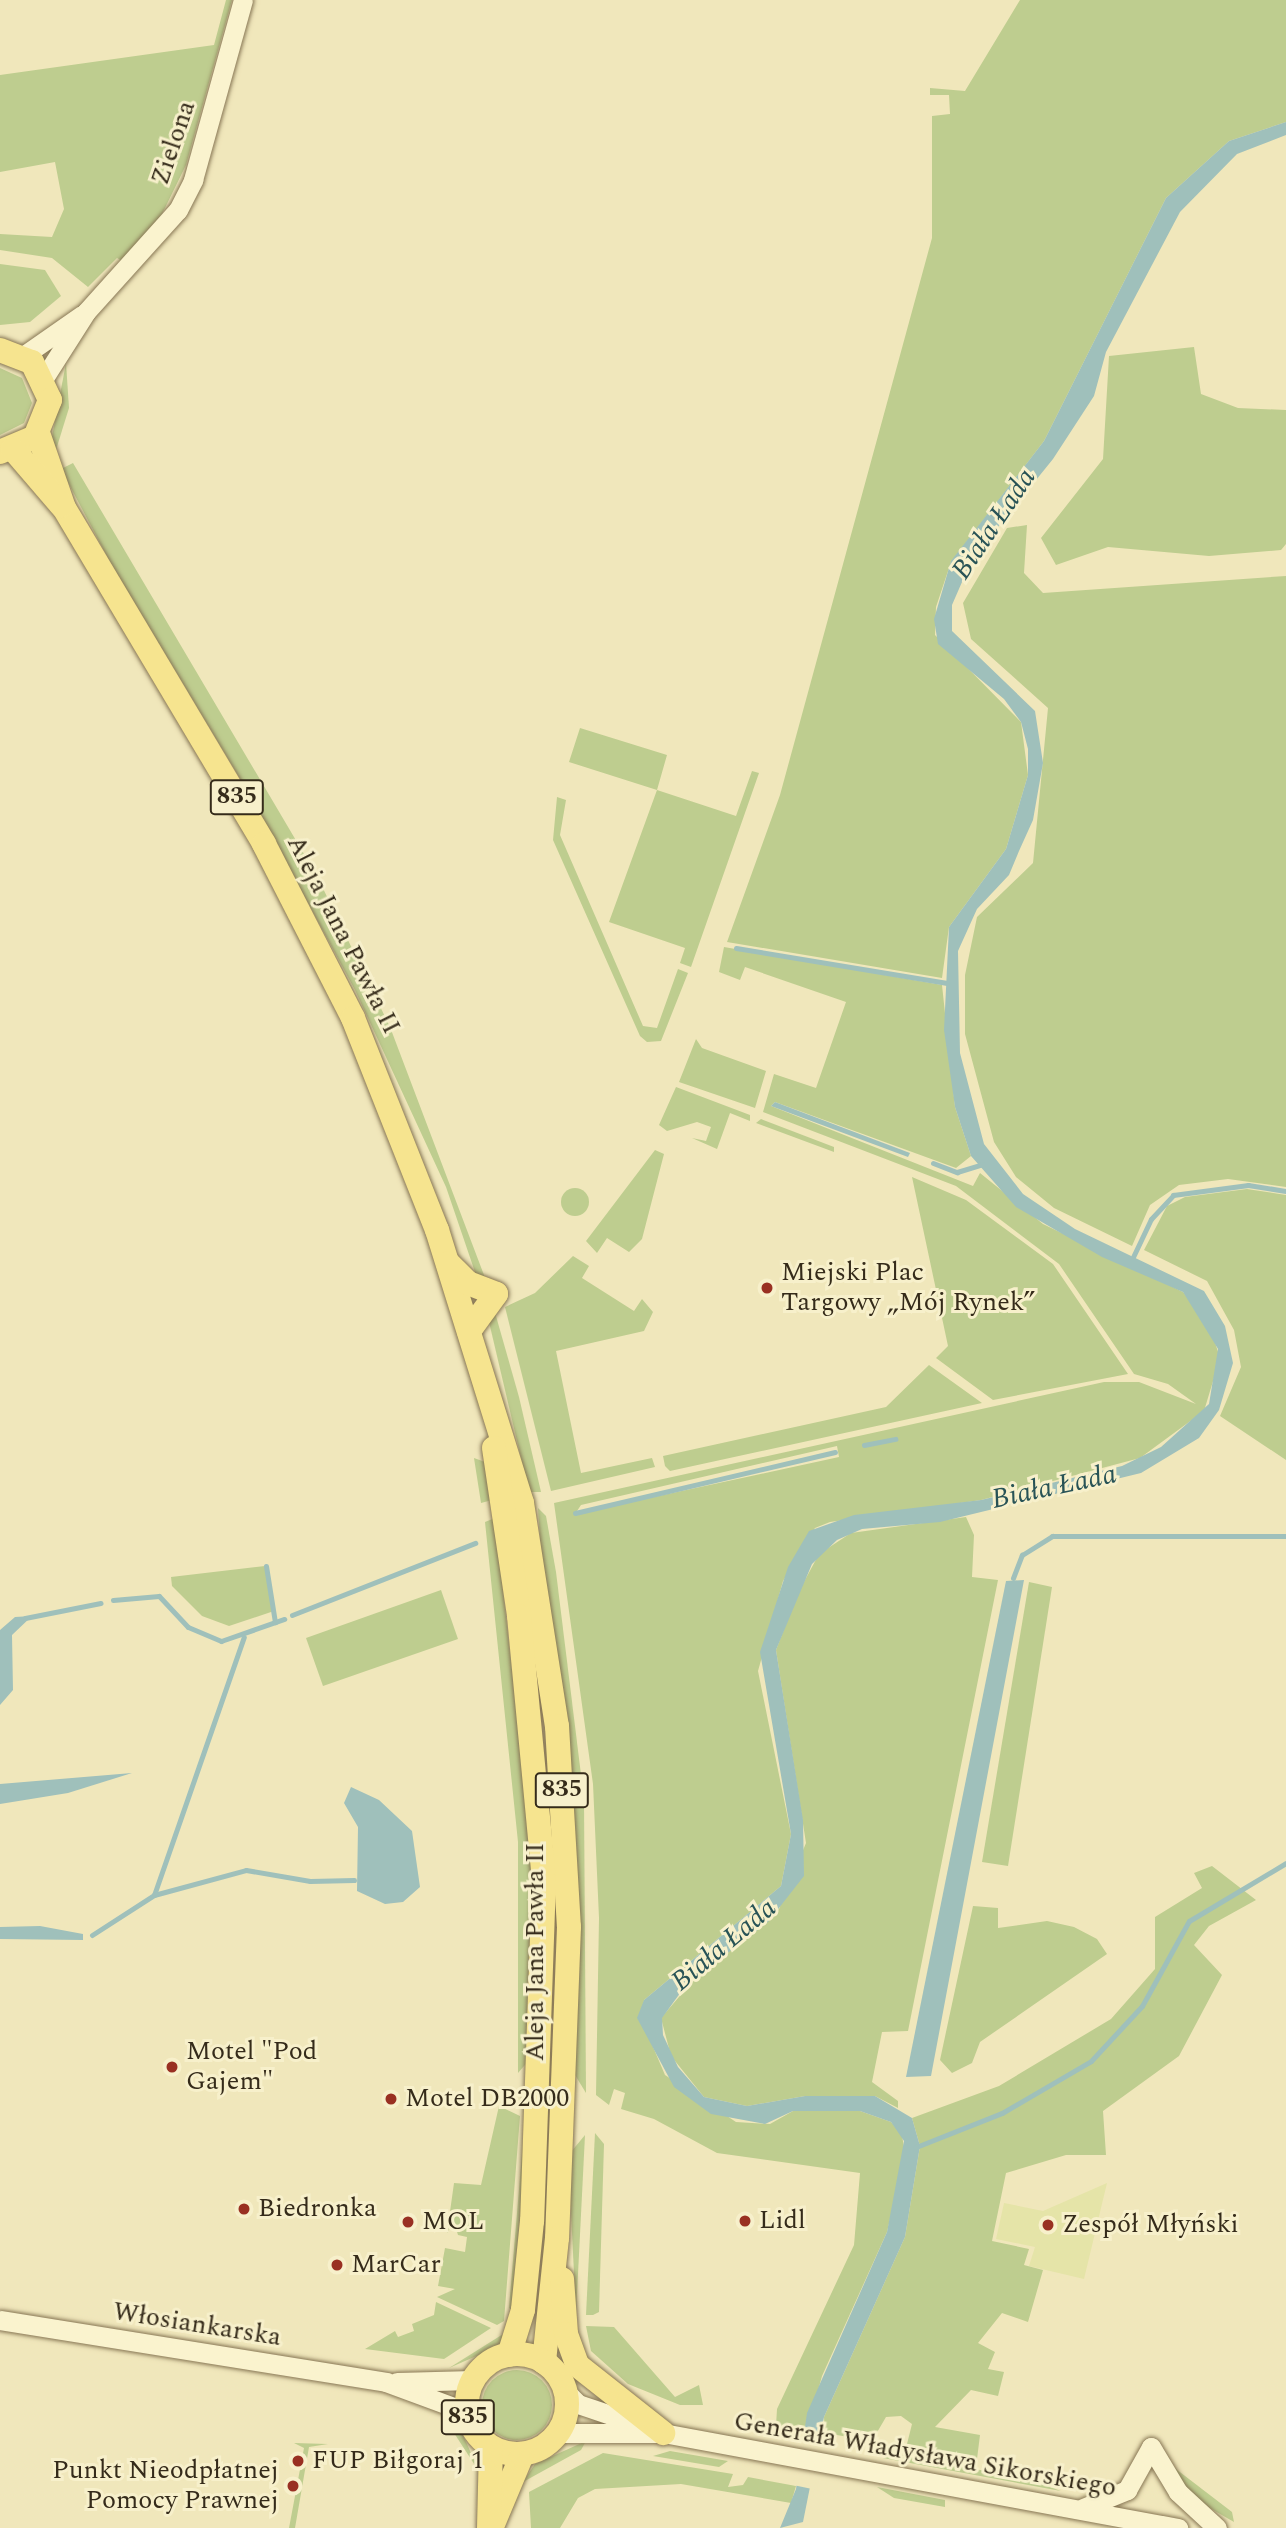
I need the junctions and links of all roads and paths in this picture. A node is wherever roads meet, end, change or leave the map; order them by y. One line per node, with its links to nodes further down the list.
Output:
1 (243, 0): 2 (street, Zielona)
2 (86, 312): 3 (street, Zielona); 4 (street, Zielona)
3 (12, 353): 4 (main road)
4 (44, 377): 5 (main road)
5 (38, 433): 6 (main road, 835); 7 (main road, Aleja Jana Pawła II / 835)
6 (7, 451): 7 (main road, Aleja Jana Pawła II / 835)
7 (64, 508): 8 (main road, Aleja Jana Pawła II / 835)
8 (448, 1263): 9 (main road, Aleja Jana Pawła II / 835); 9 (main road)
9 (469, 1331): 10 (main road, Aleja Jana Pawła II / 835)
10 (494, 1423): 11 (main road, Aleja Jana Pawła II / 835); 13 (main road, Aleja Jana Pawła II / 835)
11 (555, 2253): 14 (main road, Aleja Jana Pawła II / 835); 20 (main road)
12 (0, 2320): 16 (street, Włosiankarska)
13 (509, 2355): 14 (main road); 15 (main road, 835)
14 (544, 2362): 17 (main road)
15 (473, 2381): 16 (street, Włosiankarska); 18 (main road, 835)
16 (386, 2382): 18 (street, Włosiankarska)
17 (566, 2392): 19 (main road); 20 (street, Generała Władysława Sikorskiego)
18 (467, 2412): 21 (main road, 835)
19 (559, 2433): 20 (street, Generała Władysława Sikorskiego); 22 (main road, 835)
20 (663, 2433): 23 (street, Generała Władysława Sikorskiego)
21 (491, 2447): 22 (main road, 835); 24 (main road, 835)
22 (522, 2455): 24 (main road, 835)
23 (1079, 2509): 25 (street); 26 (street, Generała Władysława Sikorskiego); 27 (street)
24 (490, 2528)
25 (1104, 2528)
26 (1178, 2528)
27 (1217, 2528)

